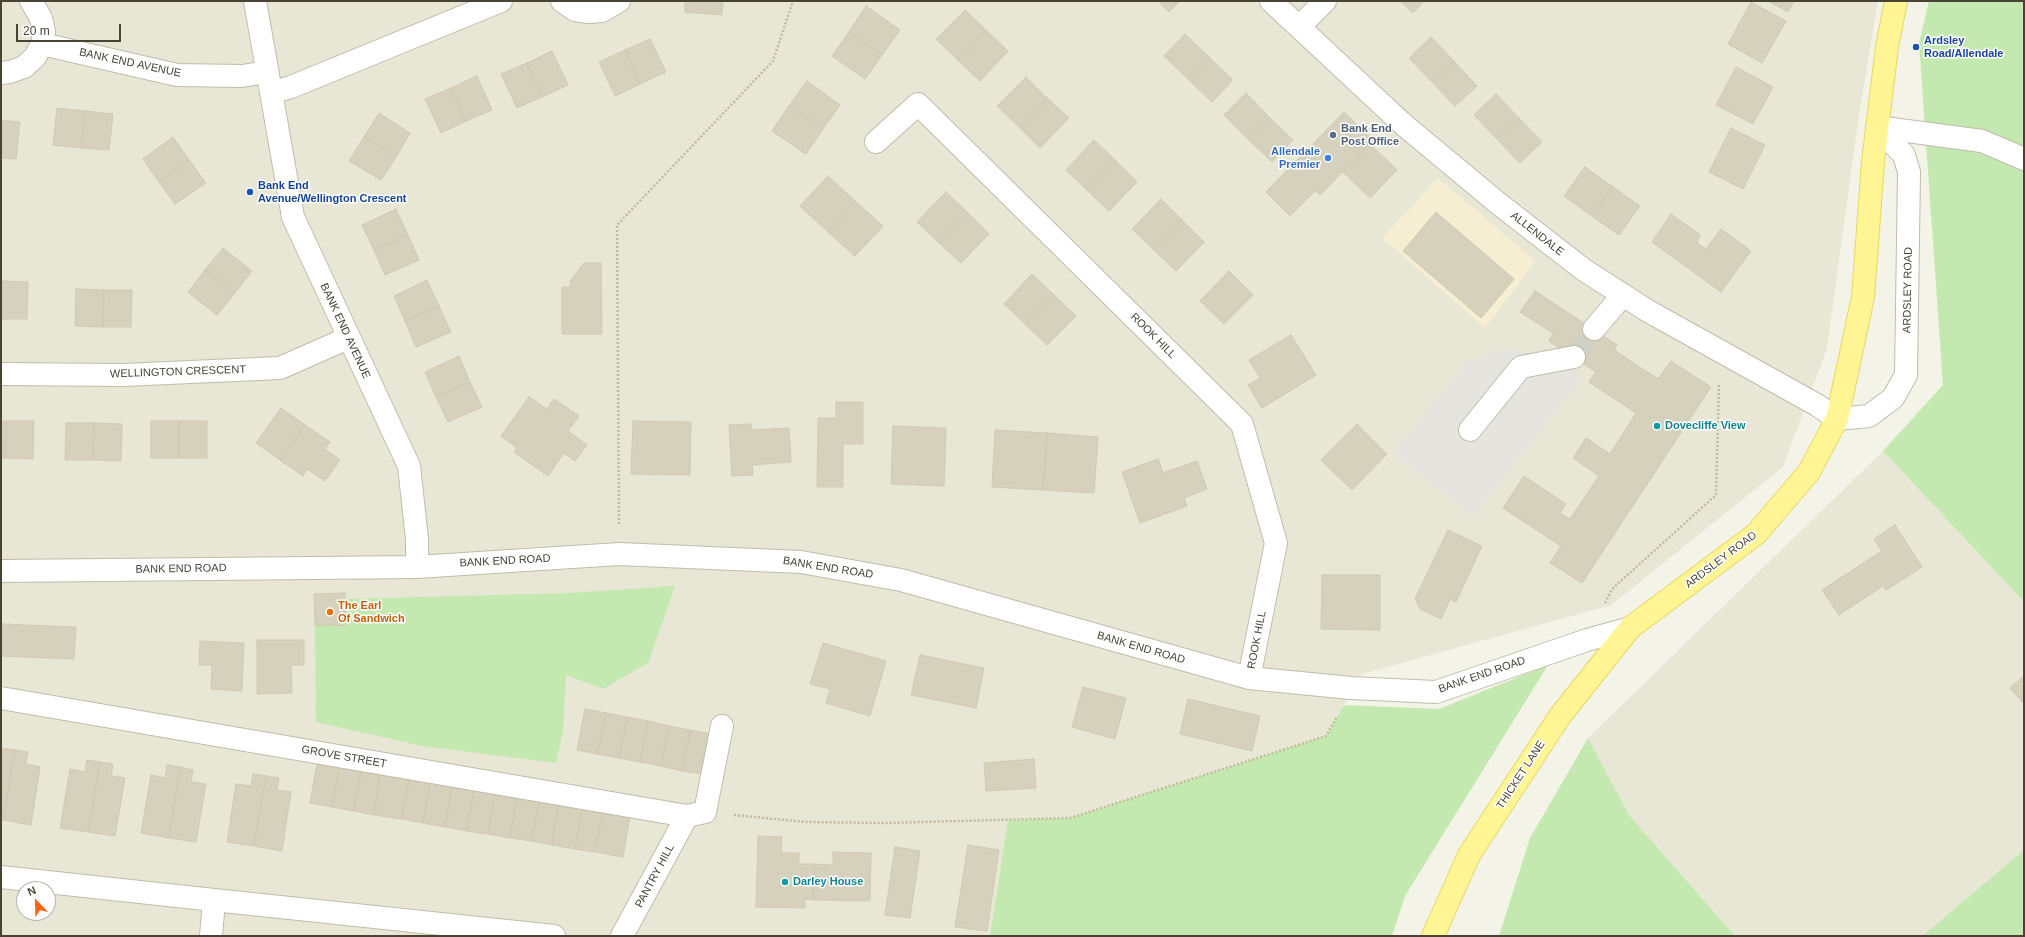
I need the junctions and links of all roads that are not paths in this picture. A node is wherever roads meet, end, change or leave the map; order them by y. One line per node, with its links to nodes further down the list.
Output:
1 (31, 1): 10 (street)
2 (255, 1): 11 (street, BANK END AVENUE)
3 (501, 1): 13 (street)
4 (562, 1): 5 (street)
5 (619, 1)
6 (1271, 1): 9 (street, ALLENDALE)
7 (1325, 1): 9 (street)
8 (1896, 1): 14 (main road, ARDSLEY ROAD)
9 (1299, 27): 17 (street, ALLENDALE)
10 (42, 44): 11 (street, BANK END AVENUE); 12 (street)
11 (267, 72): 13 (street, BANK END AVENUE)
12 (1, 73)
13 (271, 93): 19 (street, BANK END AVENUE)
14 (1877, 127): 16 (street); 22 (main road, ARDSLEY ROAD); 22 (street, ARDSLEY ROAD)
15 (876, 142): 27 (street, ROOK HILL)
16 (2024, 159)
17 (1623, 295): 18 (street); 22 (street, ALLENDALE)
18 (1594, 329)
19 (348, 338): 21 (street, WELLINGTON CRESCENT); 24 (street, BANK END AVENUE)
20 (1574, 357): 23 (street)
21 (1, 374)
22 (1837, 418): 26 (main road, ARDSLEY ROAD)
23 (1470, 430)
24 (417, 567): 25 (street, BANK END ROAD); 27 (street, BANK END ROAD)
25 (1, 571)
26 (1630, 628): 27 (street, BANK END ROAD); 36 (main road, THICKET LANE)
27 (1249, 678)
28 (1, 698): 30 (street, GROVE STREET)
29 (722, 726): 30 (street, PANTRY HILL)
30 (696, 814): 35 (street, PANTRY HILL)
31 (1, 877): 32 (street)
32 (214, 900): 33 (street); 34 (street)
33 (211, 936)
34 (554, 936)
35 (622, 936)
36 (1433, 936)

